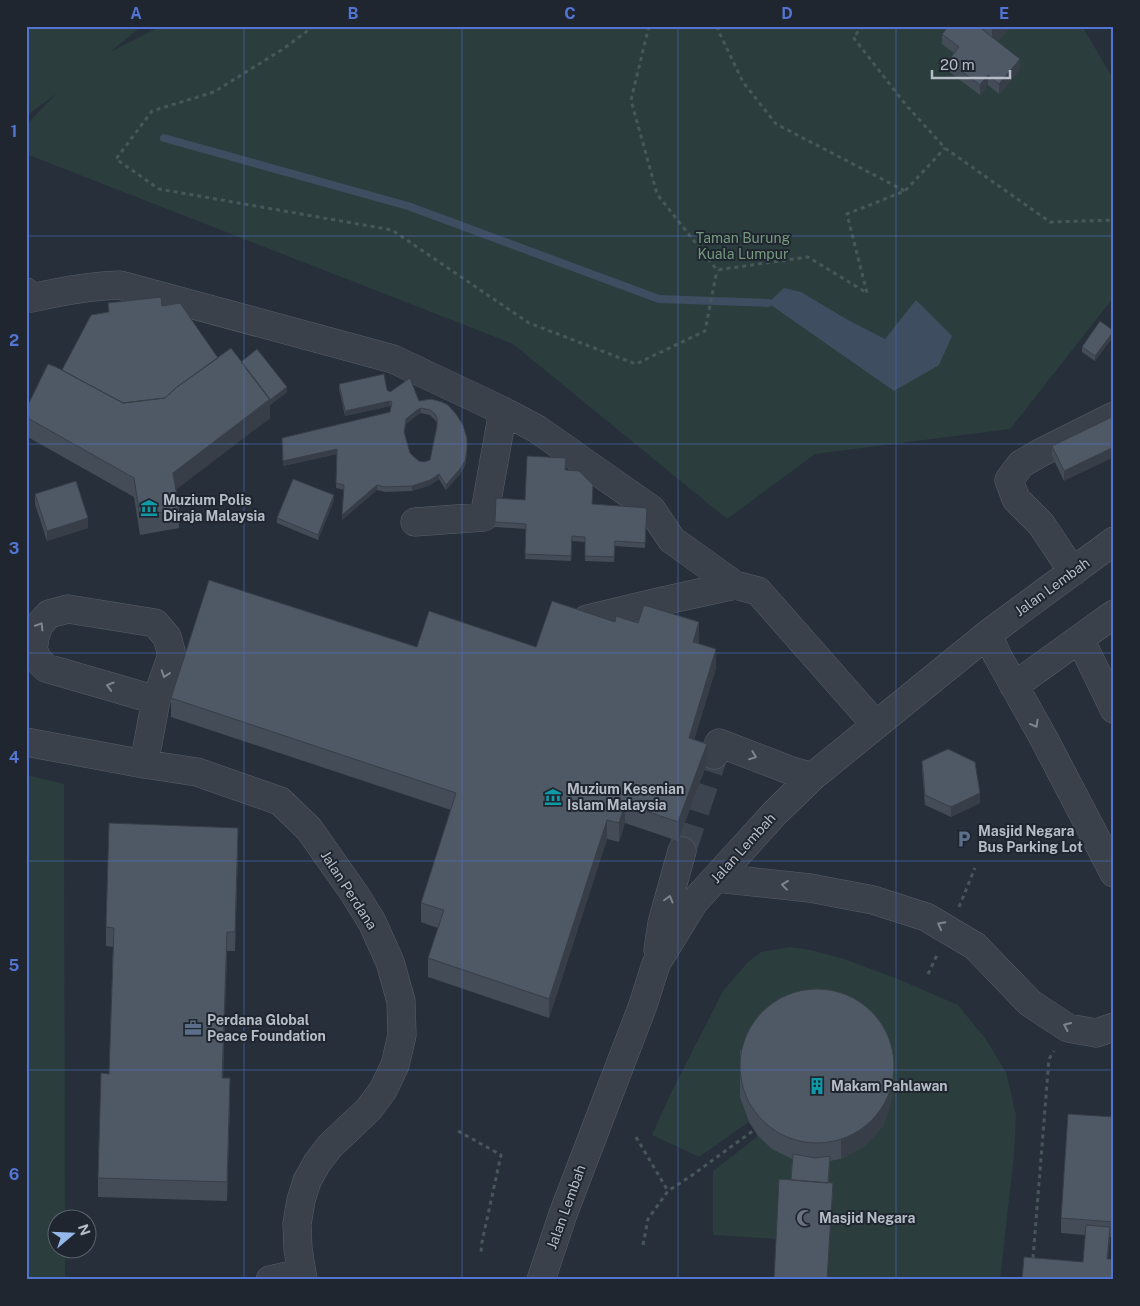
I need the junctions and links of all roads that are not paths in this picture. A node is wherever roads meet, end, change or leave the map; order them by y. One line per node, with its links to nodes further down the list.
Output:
1 (26, 292): 2 (street)
2 (503, 411): 4 (street); 7 (street)
3 (1114, 416): 6 (street)
4 (416, 522)
5 (1114, 541): 6 (street, Jalan Lembah)
6 (1073, 572): 10 (street, Jalan Lembah)
7 (735, 585): 9 (street); 15 (street)
8 (1114, 614): 11 (street)
9 (587, 619)
10 (988, 634): 12 (street); 15 (street, Jalan Lembah)
11 (1080, 639): 12 (street); 14 (street)
12 (1014, 686): 21 (street, one-way to 21)
13 (156, 700): 13 (street, one-way to 13); 18 (street)
14 (1114, 709)
15 (876, 725): 19 (street, Jalan Lembah)
16 (26, 742): 18 (street, Jalan Perdana)
17 (714, 755): 19 (street, one-way to 19)
18 (144, 764): 25 (street, Jalan Perdana)
19 (812, 778): 22 (street, Jalan Lembah)
20 (682, 851): 23 (street, one-way to 20)
21 (1114, 873)
22 (717, 878): 23 (street, Jalan Lembah); 24 (street, one-way to 22)
23 (656, 964): 27 (street, Jalan Lembah)
24 (1114, 1027)
25 (302, 1276): 26 (street)
26 (270, 1280)
27 (541, 1280)

